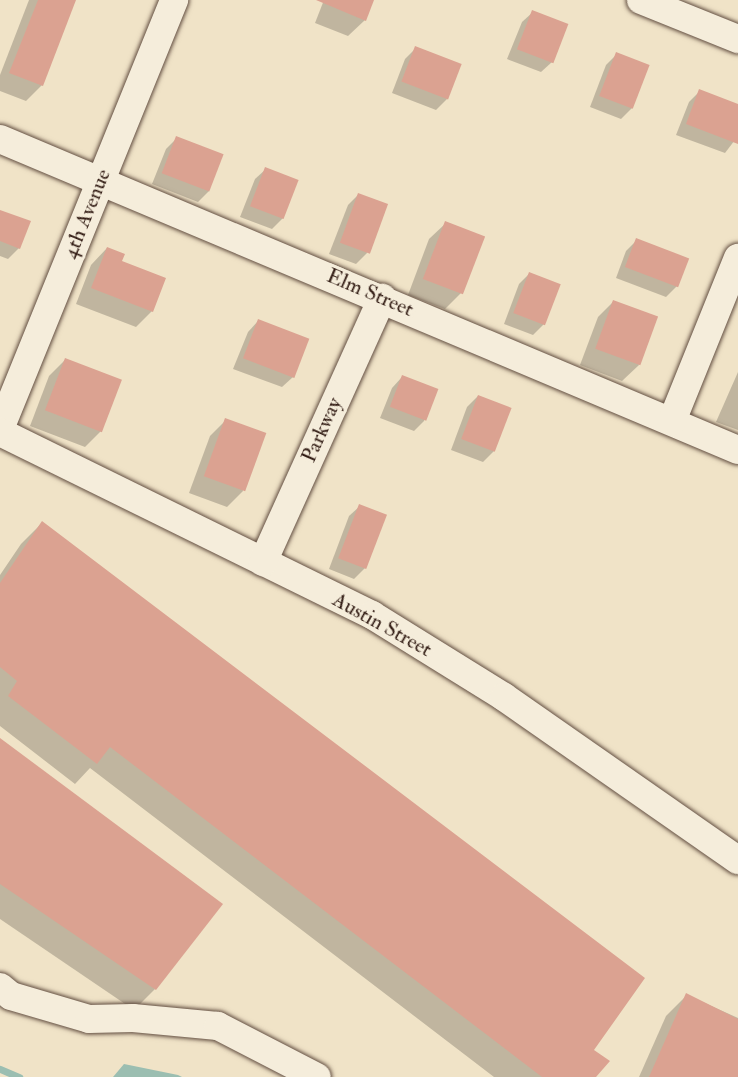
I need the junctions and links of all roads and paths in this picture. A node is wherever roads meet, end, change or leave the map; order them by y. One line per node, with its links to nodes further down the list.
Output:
1 (174, 0): 5 (street, 4th Avenue)
2 (641, 0): 3 (street)
3 (738, 39)
4 (0, 139): 5 (street, Elm Street)
5 (101, 181): 7 (street, Elm Street); 9 (street, 4th Avenue)
6 (738, 258): 8 (street)
7 (382, 298): 8 (street, Elm Street); 11 (street, Parkway)
8 (672, 421): 10 (street, Elm Street)
9 (0, 430): 11 (street, Austin Street)
10 (738, 450)
11 (263, 562): 12 (street, Austin Street)
12 (738, 860)
13 (0, 987): 14 (street)
14 (317, 1077)

